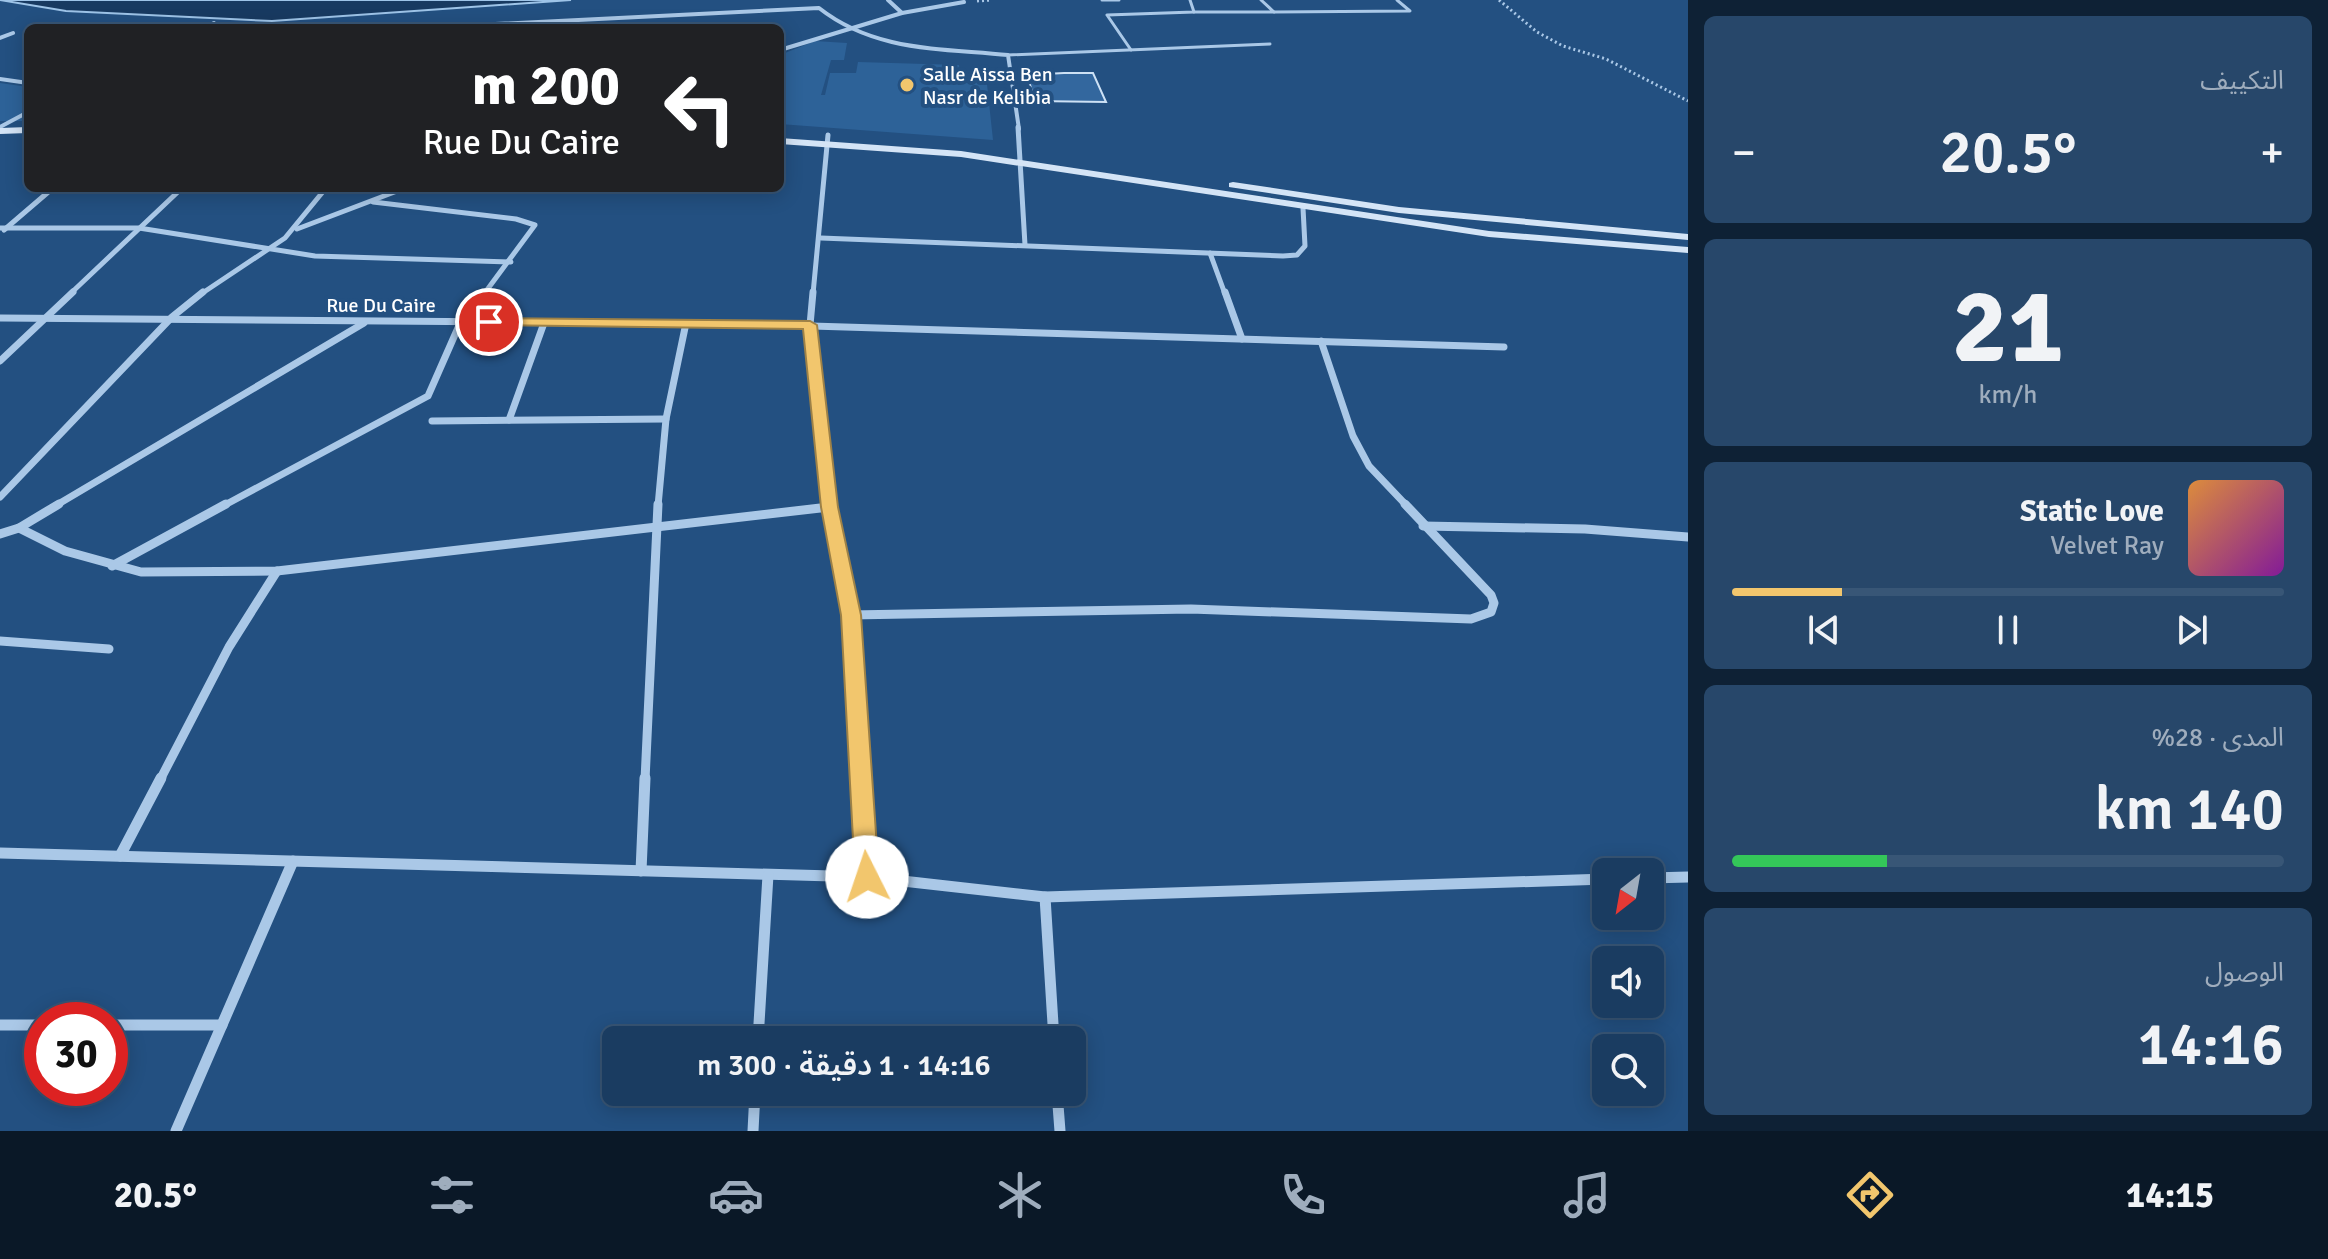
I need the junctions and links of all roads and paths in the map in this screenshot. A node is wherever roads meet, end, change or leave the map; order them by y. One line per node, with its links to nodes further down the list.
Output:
1 (809, 0): 10 (street)
2 (888, 0): 13 (street)
3 (1102, 0): 4 (lane)
4 (1119, 0)
5 (1190, 0): 11 (lane)
6 (1261, 0): 12 (lane)
7 (1397, 0): 12 (lane)
8 (1499, 0): 26 (path)
9 (964, 2): 13 (street)
10 (819, 8): 14 (street); 17 (street)
11 (1194, 12): 12 (lane); 22 (lane)
12 (1274, 12)
13 (902, 13): 17 (street)
14 (623, 18): 15 (street); 16 (street)
15 (499, 24)
16 (623, 24)
17 (846, 29): 21 (street); 23 (street)
18 (13, 33): 19 (street)
19 (0, 38)
20 (1270, 44): 22 (lane)
21 (784, 49)
22 (1131, 50): 23 (lane)
23 (1008, 55): 35 (street)
24 (0, 79): 25 (street)
25 (24, 82)
26 (1688, 101)
27 (24, 114): 28 (street)
28 (0, 129): 29 (main road)
29 (24, 130)
30 (784, 134): 33 (main road)
31 (24, 138): 32 (main road)
32 (0, 139)
33 (827, 139): 34 (main road); 35 (main road); 46 (street)
34 (784, 141)
35 (1022, 158): 41 (main road); 45 (main road); 47 (street)
36 (48, 192): 44 (street)
37 (178, 192): 42 (street)
38 (323, 192): 43 (street)
39 (396, 192): 40 (street)
40 (373, 202): 43 (street); 51 (street)
41 (1303, 208): 49 (main road); 50 (street)
42 (139, 228): 44 (street); 48 (street); 52 (street)
43 (296, 229): 48 (street)
44 (2, 230)
45 (1688, 237)
46 (821, 238): 47 (street); 59 (street)
47 (1025, 245): 50 (street)
48 (270, 250): 51 (street); 53 (street)
49 (1688, 250)
50 (1210, 253): 60 (street)
51 (511, 262): 55 (street)
52 (45, 317): 53 (street, Rue Du Caire); 54 (street, Rue Du Caire); 63 (street)
53 (172, 317): 56 (street, Rue Du Caire); 67 (street)
54 (0, 318)
55 (461, 321): 56 (street, Rue Du Caire); 57 (street, Rue Du Caire); 74 (street)
56 (365, 323): 71 (street)
57 (544, 323): 58 (street, Rue Du Caire); 65 (street)
58 (686, 323): 59 (street, Rue Du Caire); 64 (street)
59 (810, 325): 60 (street, Rue Du Caire); 68 (street)
60 (1242, 339): 61 (street, Rue Du Caire)
61 (1321, 341): 62 (street, Rue Du Caire); 70 (street)
62 (1504, 347)
63 (0, 361)
64 (666, 419): 65 (street); 69 (street)
65 (509, 420): 66 (street)
66 (432, 421)
67 (0, 497)
68 (829, 507): 69 (street); 76 (street)
69 (657, 526): 75 (street); 82 (street)
70 (1423, 526): 73 (street); 76 (street)
71 (19, 528): 72 (street); 74 (street)
72 (0, 534)
73 (1688, 537)
74 (112, 566): 75 (street)
75 (277, 571): 80 (street)
76 (851, 615): 84 (street)
77 (0, 641): 78 (street)
78 (109, 649)
79 (0, 853): 80 (street)
80 (120, 856): 81 (street)
81 (293, 861): 82 (street); 92 (street)
82 (641, 871): 83 (street)
83 (768, 875): 84 (street); 93 (street)
84 (867, 877): 88 (street)
85 (1688, 877): 86 (street)
86 (1664, 878)
87 (1592, 879): 88 (street)
88 (1045, 897): 94 (street)
89 (0, 1025): 90 (street)
90 (24, 1025)
91 (128, 1025): 92 (street)
92 (222, 1025): 97 (street)
93 (759, 1026)
94 (1053, 1026)
95 (754, 1106): 98 (street)
96 (1058, 1106): 99 (street)
97 (176, 1131)
98 (753, 1131)
99 (1060, 1131)

